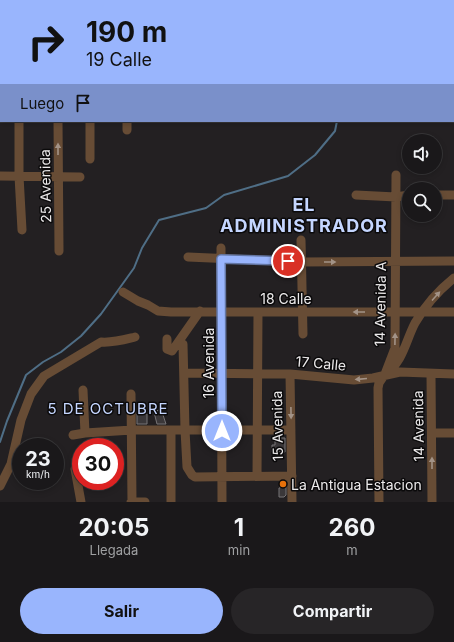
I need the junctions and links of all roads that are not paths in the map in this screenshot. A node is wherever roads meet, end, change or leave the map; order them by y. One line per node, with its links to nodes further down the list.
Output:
1 (19, 122): 7 (street)
2 (58, 122): 8 (street, 25 Avenida, one-way to 2)
3 (90, 122): 4 (street)
4 (90, 159)
5 (396, 175): 13 (street, 14 Avenida A)
6 (0, 176): 7 (street)
7 (19, 176): 8 (street); 15 (street)
8 (58, 177): 9 (street); 18 (street, 25 Avenida)
9 (80, 177)
10 (356, 195): 13 (street)
11 (442, 195): 12 (street)
12 (454, 195)
13 (396, 196): 14 (street); 23 (street, 14 Avenida A)
14 (402, 196)
15 (22, 230)
16 (301, 240): 22 (street)
17 (221, 248): 20 (street, 16 Avenida)
18 (59, 251)
19 (188, 257): 20 (street)
20 (221, 259): 22 (street); 27 (street, 16 Avenida)
21 (454, 261): 23 (street)
22 (302, 262): 23 (street, one-way to 23); 29 (street)
23 (395, 262): 30 (street, 14 Avenida A)
24 (454, 278): 31 (street, one-way to 24)
25 (123, 292): 26 (street, 18 Calle)
26 (200, 311): 27 (street, 18 Calle); 35 (street)
27 (221, 311): 28 (street, 18 Calle); 38 (street, 16 Avenida)
28 (258, 312): 29 (street, 18 Calle); 39 (street)
29 (302, 312): 30 (street, 18 Calle, one-way to 29); 33 (street)
30 (395, 312): 31 (street, 18 Calle); 43 (street, 14 Avenida A, one-way to 30)
31 (422, 312): 32 (street, 18 Calle); 43 (street)
32 (454, 312)
33 (303, 334)
34 (135, 337): 59 (street)
35 (167, 339)
36 (183, 344): 37 (street)
37 (184, 372): 38 (street, 17 Calle); 48 (street)
38 (222, 374): 39 (street, 17 Calle); 51 (street, 16 Avenida)
39 (258, 374): 40 (street, 17 Calle); 49 (street)
40 (290, 374): 43 (street, 17 Calle, one-way to 40); 50 (street, 15 Avenida, one-way to 50)
41 (431, 374): 42 (street, 17 Calle); 43 (street, 17 Calle); 53 (street, 14 Avenida)
42 (454, 374)
43 (385, 375): 67 (street, 14 Avenida A)
44 (83, 390): 52 (street)
45 (131, 394): 46 (street)
46 (132, 430): 47 (street); 52 (street); 62 (street)
47 (171, 430): 48 (street); 64 (street)
48 (185, 430): 51 (street); 58 (street)
49 (257, 430): 50 (street); 51 (street); 56 (street)
50 (291, 430): 57 (street, 15 Avenida)
51 (222, 431): 58 (street, 16 Avenida)
52 (85, 433): 55 (street)
53 (432, 433): 54 (street); 68 (street, 14 Avenida, one-way to 53)
54 (454, 433)
55 (73, 435)
56 (257, 476): 57 (street); 58 (street)
57 (292, 476): 66 (street, 15 Avenida)
58 (222, 477): 65 (street, 16 Avenida)
59 (0, 486)
60 (79, 490): 61 (street)
61 (81, 502)
62 (132, 502): 63 (street)
63 (145, 502)
64 (170, 502)
65 (222, 502)
66 (292, 502)
67 (379, 502)
68 (432, 502)

